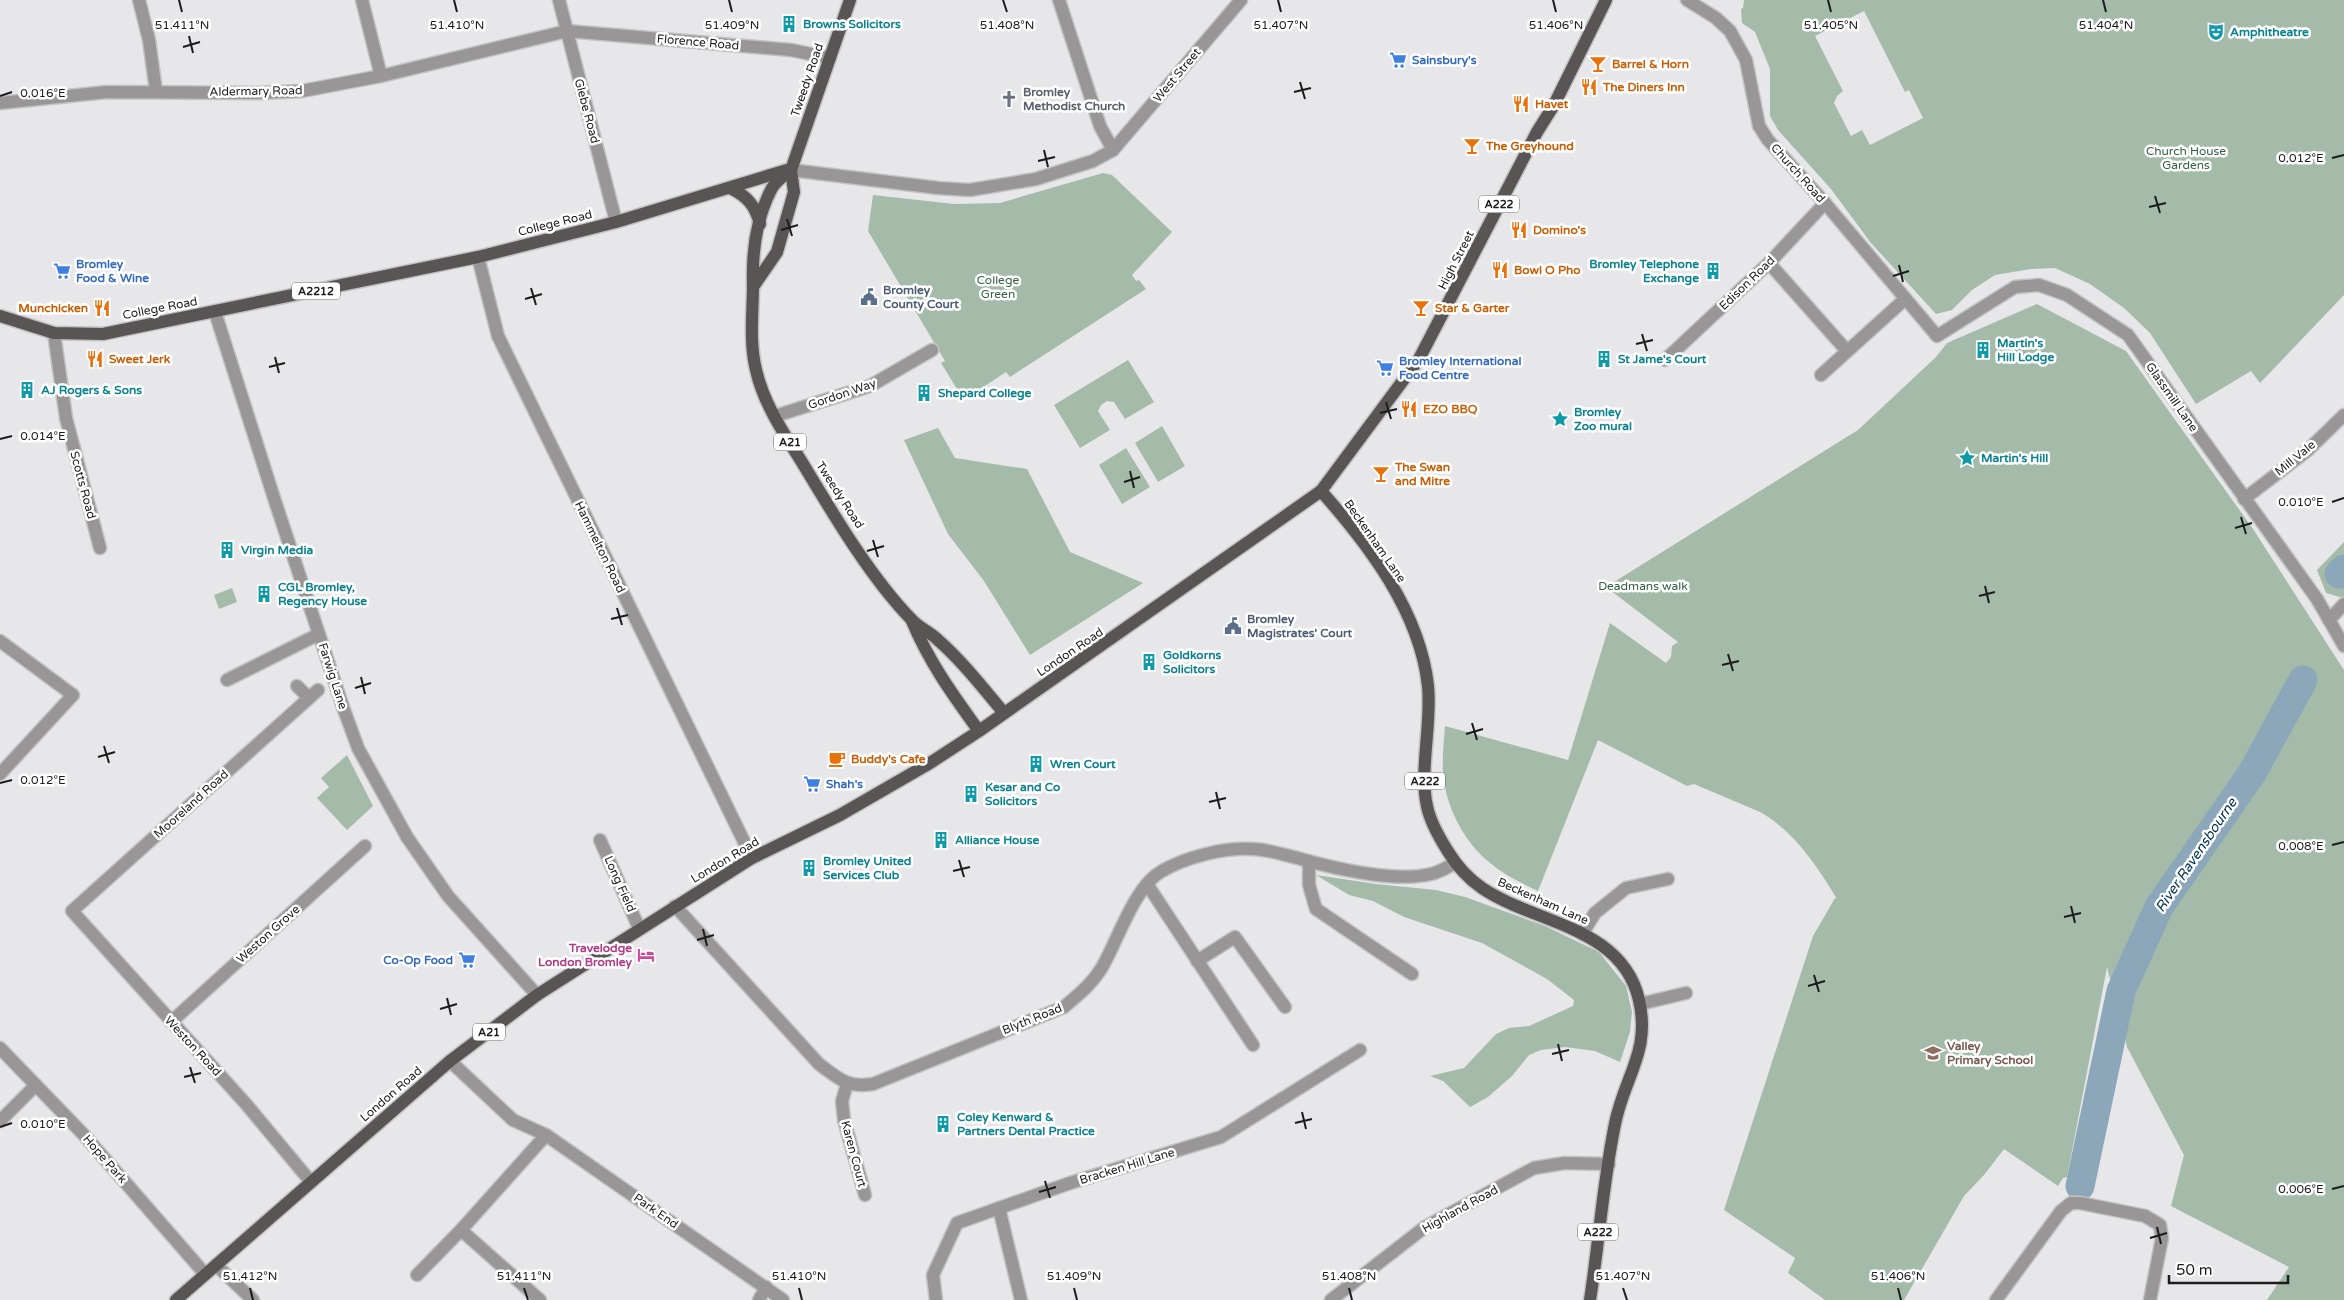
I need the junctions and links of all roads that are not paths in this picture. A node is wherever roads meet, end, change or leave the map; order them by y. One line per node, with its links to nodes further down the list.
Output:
1 (138, 0): 12 (street)
2 (362, 0): 11 (street)
3 (559, 0): 9 (street, Glebe Road)
4 (850, 0): 10 (main road, Tweedy Road / A21)
5 (1059, 0): 14 (street)
6 (1241, 0): 14 (street, West Street)
7 (1606, 0): 34 (main road, High Street / A222)
8 (1687, 0): 17 (street, Church Road)
9 (567, 31): 10 (street, Florence Road); 11 (street, Aldermary Road); 18 (street, Glebe Road)
10 (830, 58): 15 (main road, Tweedy Road / A21)
11 (381, 76): 12 (street, Aldermary Road)
12 (156, 91): 13 (street, Aldermary Road)
13 (0, 103)
14 (1113, 150): 15 (street, College Road)
15 (791, 170): 16 (main road, College Road / A2212); 19 (main road, Tweedy Road / A21); 22 (main road, Tweedy Road / A21)
16 (730, 188): 18 (main road, College Road / A2212); 19 (main road)
17 (1825, 202): 21 (street, Edison Road); 23 (street, Church Road)
18 (616, 222): 20 (main road, College Road / A2212)
19 (760, 224): 22 (main road, Tweedy Road / A21)
20 (478, 257): 24 (main road, College Road / A2212); 50 (street, Hammelton Road)
21 (1769, 263): 29 (street); 30 (street, Edison Road)
22 (753, 287): 33 (main road, Tweedy Road / A21)
23 (1904, 300): 27 (street, Church Road); 29 (street)
24 (215, 312): 26 (main road, College Road / A2212); 40 (street, Farwig Lane)
25 (0, 316): 26 (main road, College Road / A2212)
26 (54, 333): 36 (street, Scotts Road)
27 (1937, 336): 35 (street, Glassmill Lane)
28 (932, 350): 33 (street, Gordon Way)
29 (1847, 351): 31 (street)
30 (1665, 360)
31 (1821, 374)
32 (2344, 415): 35 (street, Mill Vale)
33 (774, 416): 38 (main road, Tweedy Road / A21)
34 (1321, 491): 45 (main road, London Road / A222); 52 (main road, Beckenham Lane / A222)
35 (2244, 498): 39 (street, Glassmill Lane)
36 (100, 548)
37 (2344, 604): 39 (street)
38 (912, 620): 45 (main road, Tweedy Road / A21); 46 (main road, Tweedy Road / A21)
39 (2329, 620): 42 (street, Glassmill Lane)
40 (319, 634): 43 (street); 62 (street, Farwig Lane)
41 (0, 641): 47 (street)
42 (2344, 646)
43 (227, 680)
44 (297, 686): 56 (street, Mooreland Road)
45 (1004, 713): 46 (main road, London Road / A21)
46 (979, 731): 50 (main road, London Road / A21)
47 (0, 774)
48 (600, 840): 57 (street, Long Field)
49 (365, 846): 65 (street, Weston Grove)
50 (752, 858): 55 (main road, London Road / A21)
51 (1309, 861): 52 (street, Blyth Road); 54 (street, Blyth Road); 60 (street)
52 (1455, 863): 58 (main road, Beckenham Lane / A222)
53 (1668, 879): 58 (street)
54 (1146, 884): 59 (street); 70 (street, Blyth Road)
55 (675, 906): 57 (main road, London Road / A21); 70 (street)
56 (72, 911): 65 (street, Weston Road)
57 (640, 928): 62 (main road, London Road / A21)
58 (1582, 934): 63 (main road, Beckenham Lane / A222)
59 (1196, 961): 64 (street); 66 (street)
60 (1412, 974)
61 (1686, 993): 63 (street)
62 (537, 995): 69 (main road, London Road / A21)
63 (1640, 1004): 74 (main road, Beckenham Lane / A222)
64 (1285, 1007)
65 (171, 1022): 75 (street, Weston Road)
66 (1253, 1045)
67 (0, 1048): 71 (street, Hope Park)
68 (1360, 1050): 77 (street, Bracken Hill Lane)
69 (450, 1061): 73 (street, Park End); 75 (main road, London Road / A21)
70 (847, 1084): 76 (street, Karen Court)
71 (36, 1085): 72 (street); 80 (street, Hope Park)
72 (0, 1121)
73 (546, 1135): 78 (street); 82 (street, Park End)
74 (1609, 1164): 90 (street, Highland Road); 91 (main road, Beckenham Lane / A222)
75 (312, 1182): 79 (main road, London Road / A21)
76 (865, 1195)
77 (999, 1208): 88 (street, Bracken Hill Lane); 89 (street)
78 (461, 1230): 81 (street); 85 (street)
79 (216, 1265): 80 (main road, London Road / A21); 84 (street)
80 (205, 1274): 83 (main road, London Road / A21)
81 (417, 1275)
82 (766, 1287): 86 (street); 87 (street, Park End)
83 (176, 1300)
84 (253, 1300)
85 (540, 1300)
86 (759, 1300)
87 (783, 1300)
88 (936, 1300)
89 (1021, 1300)
90 (1330, 1300)
91 (1590, 1300)
92 (1996, 1300): 93 (street)
93 (2150, 1300)

